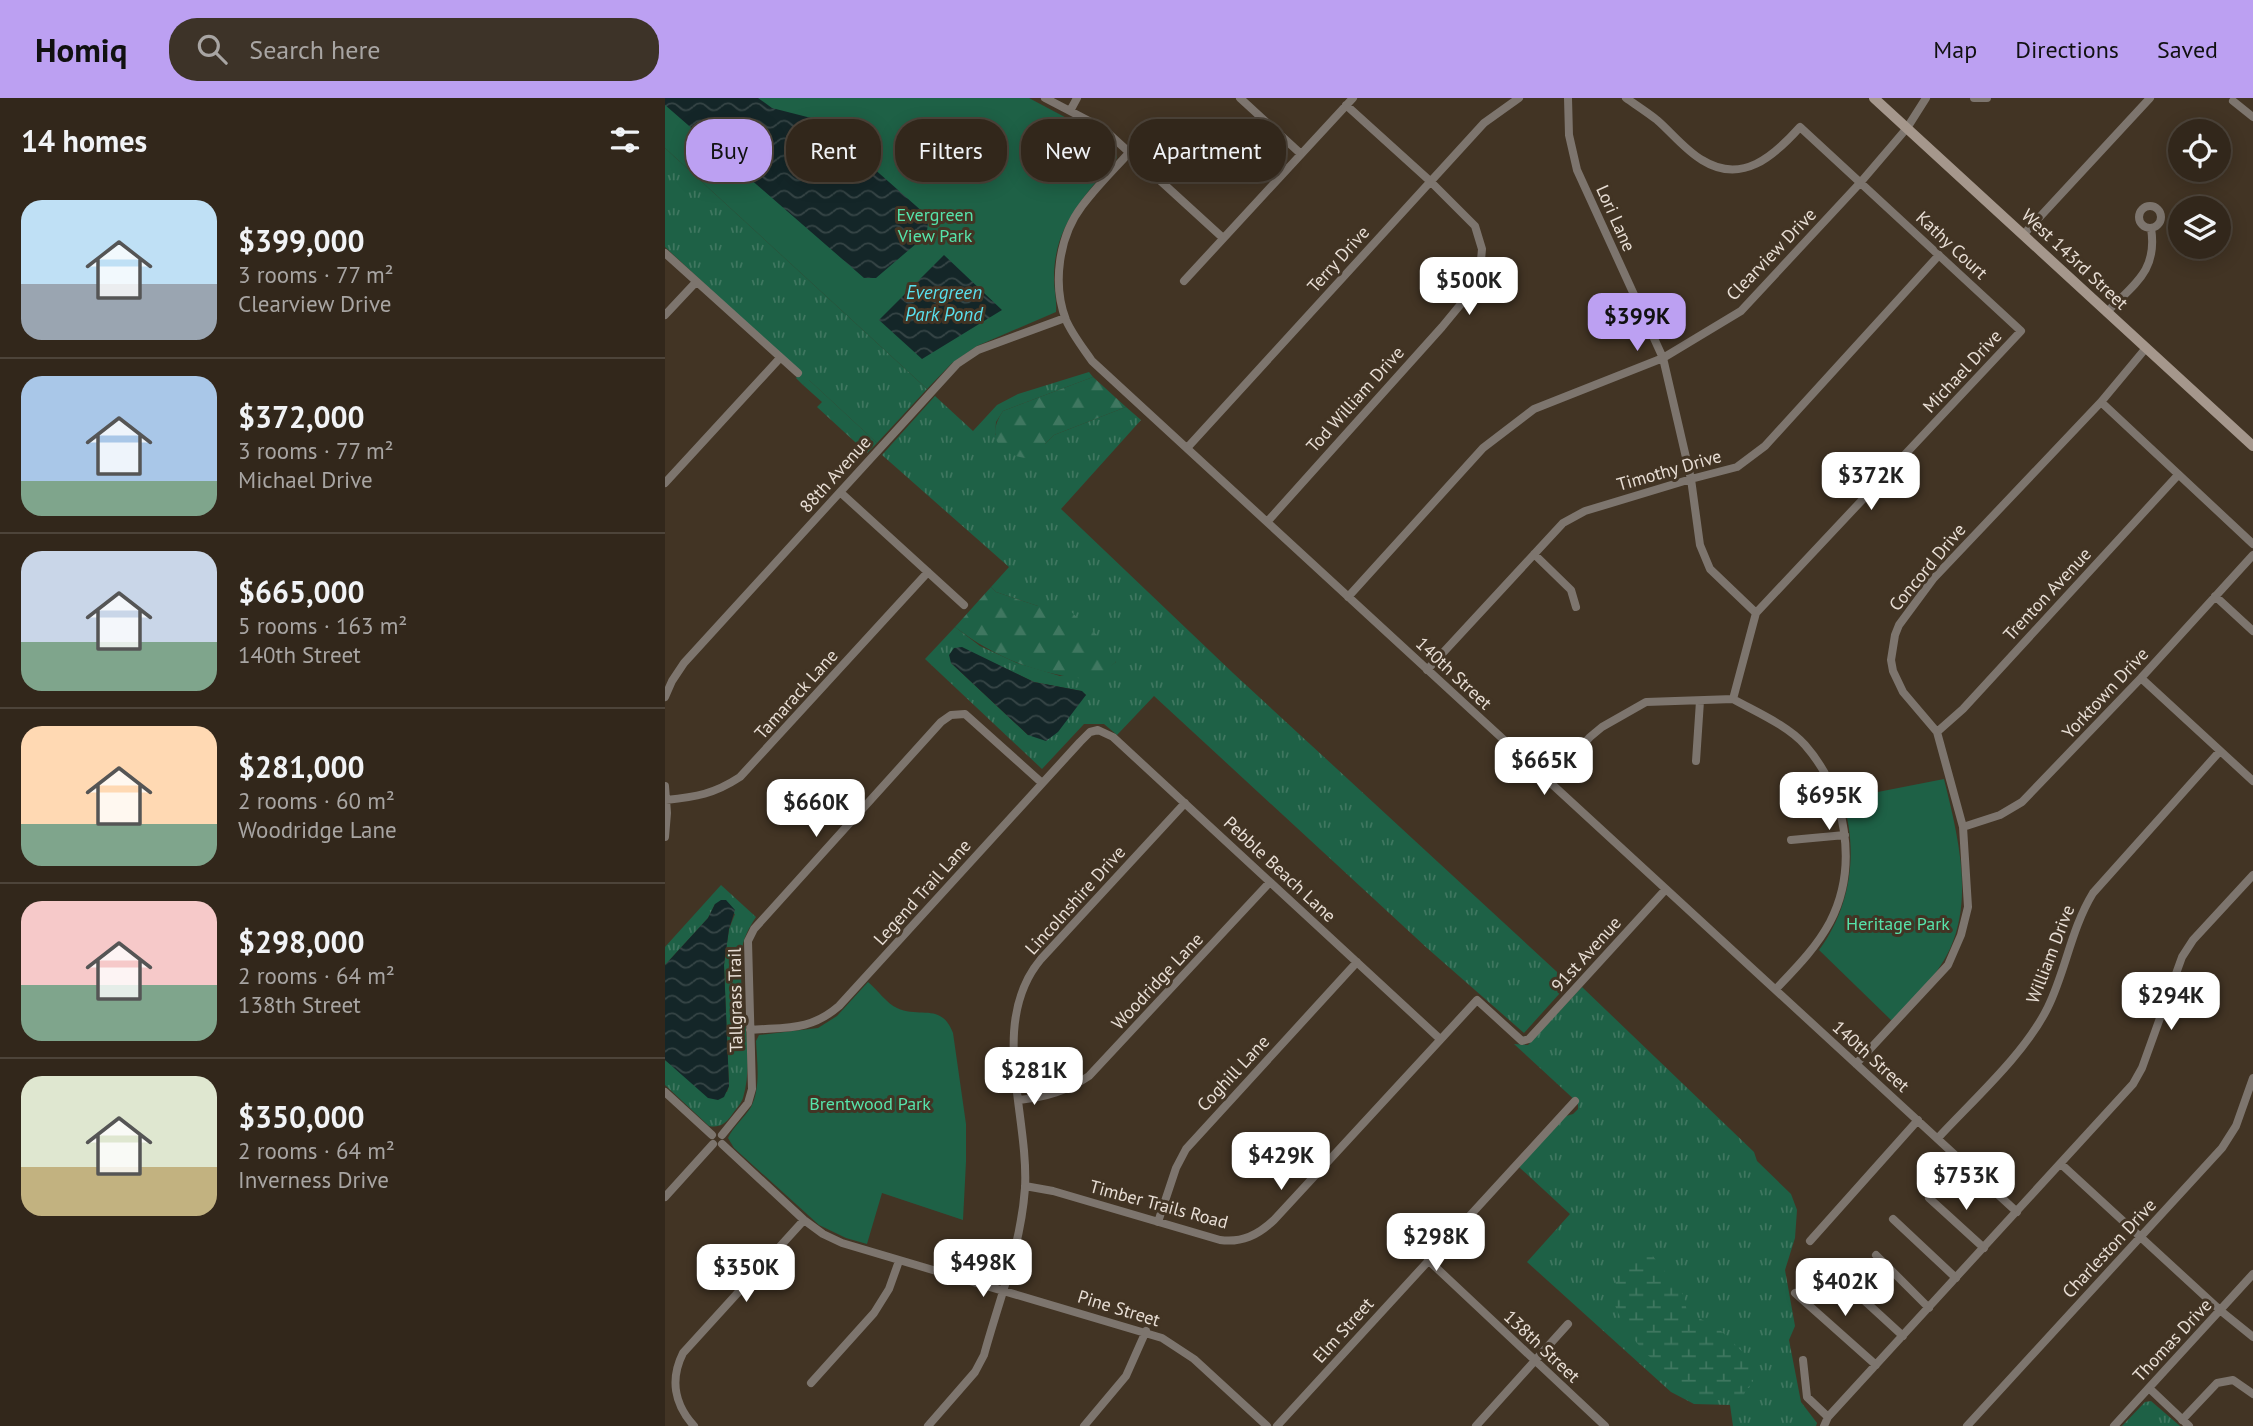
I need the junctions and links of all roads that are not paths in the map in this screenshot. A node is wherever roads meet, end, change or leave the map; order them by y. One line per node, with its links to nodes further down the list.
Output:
1 (1045, 98): 15 (street)
2 (1077, 98): 15 (street)
3 (1240, 98): 19 (street)
4 (1353, 98): 14 (street)
5 (1519, 98): 20 (street, Terry Drive)
6 (1568, 98): 36 (street, Lori Lane)
7 (1626, 98): 22 (street)
8 (1874, 98): 17 (main road, West 143rd Street)
9 (1926, 98): 17 (street, Clearview Drive)
10 (1974, 98): 11 (street)
11 (1987, 98)
12 (2150, 98): 24 (street)
13 (2233, 101): 16 (street)
14 (1346, 105): 19 (street); 20 (street, Tod William Drive)
15 (1070, 111): 18 (street)
16 (2253, 117)
17 (1907, 128): 22 (street, Clearview Drive); 24 (main road, West 143rd Street)
18 (1129, 153): 32 (street)
19 (1301, 154): 25 (street)
20 (1430, 181): 40 (street, Terry Drive); 45 (street, Tod William Drive)
21 (1161, 182): 25 (street)
22 (1860, 183): 27 (street, Kathy Court); 36 (street, Clearview Drive)
23 (2151, 228): 30 (street)
24 (2023, 235): 30 (main road, West 143rd Street)
25 (1223, 238): 28 (street)
26 (665, 253): 29 (street)
27 (1938, 255): 33 (street, Kathy Court); 42 (street, Timothy Drive)
28 (1184, 281)
29 (696, 282): 31 (street); 35 (street)
30 (2107, 312): 34 (main road, West 143rd Street)
31 (665, 315)
32 (1065, 318): 40 (street, 140th Street); 44 (street, 88th Avenue)
33 (2021, 331): 54 (street, Michael Drive)
34 (2146, 348): 38 (street, Concord Drive); 39 (main road, West 143rd Street)
35 (780, 358): 37 (street); 43 (street)
36 (1663, 358): 42 (street, Lori Lane); 51 (street, Clearview Drive)
37 (798, 373)
38 (2101, 402): 41 (street); 62 (street, Concord Drive)
39 (2253, 446)
40 (1187, 448): 45 (street, 140th Street)
41 (2178, 475): 46 (street); 62 (street, Trenton Avenue)
42 (1691, 479): 47 (street, Timothy Drive); 54 (street, Lori Lane)
43 (665, 483)
44 (840, 492): 49 (street); 58 (street, 88th Avenue)
45 (1267, 522): 51 (street, 140th Street)
46 (2253, 544)
47 (1534, 554): 53 (street); 56 (street, Timothy Drive)
48 (2253, 555): 50 (street, Yorktown Drive)
49 (928, 572): 52 (street); 69 (street, Tamarack Lane)
50 (2215, 596): 55 (street); 57 (street, Yorktown Drive)
51 (1348, 597): 56 (street, 140th Street)
52 (964, 605)
53 (1576, 607)
54 (1756, 612): 59 (street, Michael Drive)
55 (2253, 631)
56 (1427, 670): 65 (street, 140th Street)
57 (2141, 678): 63 (street); 71 (street, Yorktown Drive)
58 (665, 697)
59 (1733, 699): 60 (street); 72 (street)
60 (1700, 701): 64 (street); 65 (street)
61 (1094, 731): 67 (street, Legend Trail Lane); 70 (street, Pebble Beach Lane)
62 (1937, 732): 71 (street, Concord Drive)
63 (2220, 751): 66 (street); 89 (street, William Drive)
64 (1696, 761)
65 (1549, 781): 77 (street, 140th Street)
66 (2253, 781)
67 (1042, 783): 81 (street, Legend Trail Lane); 81 (street, Tallgrass Trail)
68 (665, 786): 69 (street)
69 (666, 800): 73 (street)
70 (1185, 803): 76 (street, Pebble Beach Lane); 86 (street, Lincolnshire Drive)
71 (1963, 827): 83 (street, Concord Drive)
72 (1845, 835): 74 (street); 79 (street)
73 (665, 837)
74 (1791, 840)
75 (2253, 875): 91 (street)
76 (1270, 882): 78 (street, Pebble Beach Lane); 86 (street, Woodridge Lane)
77 (1666, 889): 79 (street, 140th Street); 80 (street, 91st Avenue)
78 (1357, 962): 82 (street, Pebble Beach Lane); 98 (street, Coghill Lane)
79 (1776, 989): 83 (street, 140th Street)
80 (1477, 1000): 82 (street, Timber Trails Road)
81 (750, 1030): 90 (street, Tallgrass Trail)
82 (1440, 1038): 98 (street, Timber Trails Road)
83 (1856, 1064): 88 (street, 140th Street)
84 (2253, 1078): 99 (street, Charleston Drive)
85 (665, 1092): 90 (street, Pine Street)
86 (1019, 1101): 92 (street, Lincolnshire Drive)
87 (1575, 1101): 103 (street, Elm Street)
88 (1918, 1120): 89 (street, 140th Street); 100 (street)
89 (1938, 1138): 95 (street, 140th Street)
90 (717, 1139): 93 (street, Tallgrass Trail); 97 (street, Pine Street)
91 (2060, 1164): 95 (street); 99 (street)
92 (1025, 1186): 98 (street, Timber Trails Road); 108 (street, Lincolnshire Drive)
93 (665, 1197)
94 (1929, 1198): 101 (street)
95 (2017, 1212): 101 (street)
96 (1893, 1219): 106 (street)
97 (804, 1220): 104 (street, Pine Street); 120 (street)
98 (1158, 1222)
99 (2140, 1238): 111 (street); 133 (street, Charleston Drive)
100 (1810, 1241)
101 (1984, 1248): 106 (street)
102 (1876, 1255): 110 (street)
103 (1427, 1260): 117 (street, 138th Street); 130 (street, Elm Street)
104 (899, 1261): 108 (street, Pine Street); 119 (street)
105 (2253, 1274): 111 (street, Thomas Drive)
106 (1956, 1278): 110 (street)
107 (1843, 1281): 114 (street)
108 (1003, 1290): 113 (street, Pine Street); 127 (street, Lincolnshire Drive)
109 (1795, 1293): 118 (street)
110 (1929, 1308): 114 (street)
111 (2221, 1311): 115 (street); 122 (street, Thomas Drive)
112 (1568, 1324): 117 (street)
113 (1146, 1331): 128 (street); 129 (street, Pine Street)
114 (1903, 1336): 118 (street)
115 (2253, 1337)
116 (1803, 1360): 124 (street)
117 (1535, 1362): 131 (street); 132 (street, 138th Street)
118 (1876, 1365): 124 (street)
119 (811, 1383)
120 (675, 1385): 121 (street); 126 (street)
121 (665, 1387)
122 (2148, 1388): 125 (street); 134 (street, Thomas Drive)
123 (2253, 1394): 125 (street)
124 (1826, 1422)
125 (2185, 1423)
126 (694, 1426)
127 (928, 1426)
128 (1084, 1426)
129 (1267, 1426)
130 (1276, 1426)
131 (1476, 1426)
132 (1605, 1426)
133 (1967, 1426)
134 (2114, 1426)

